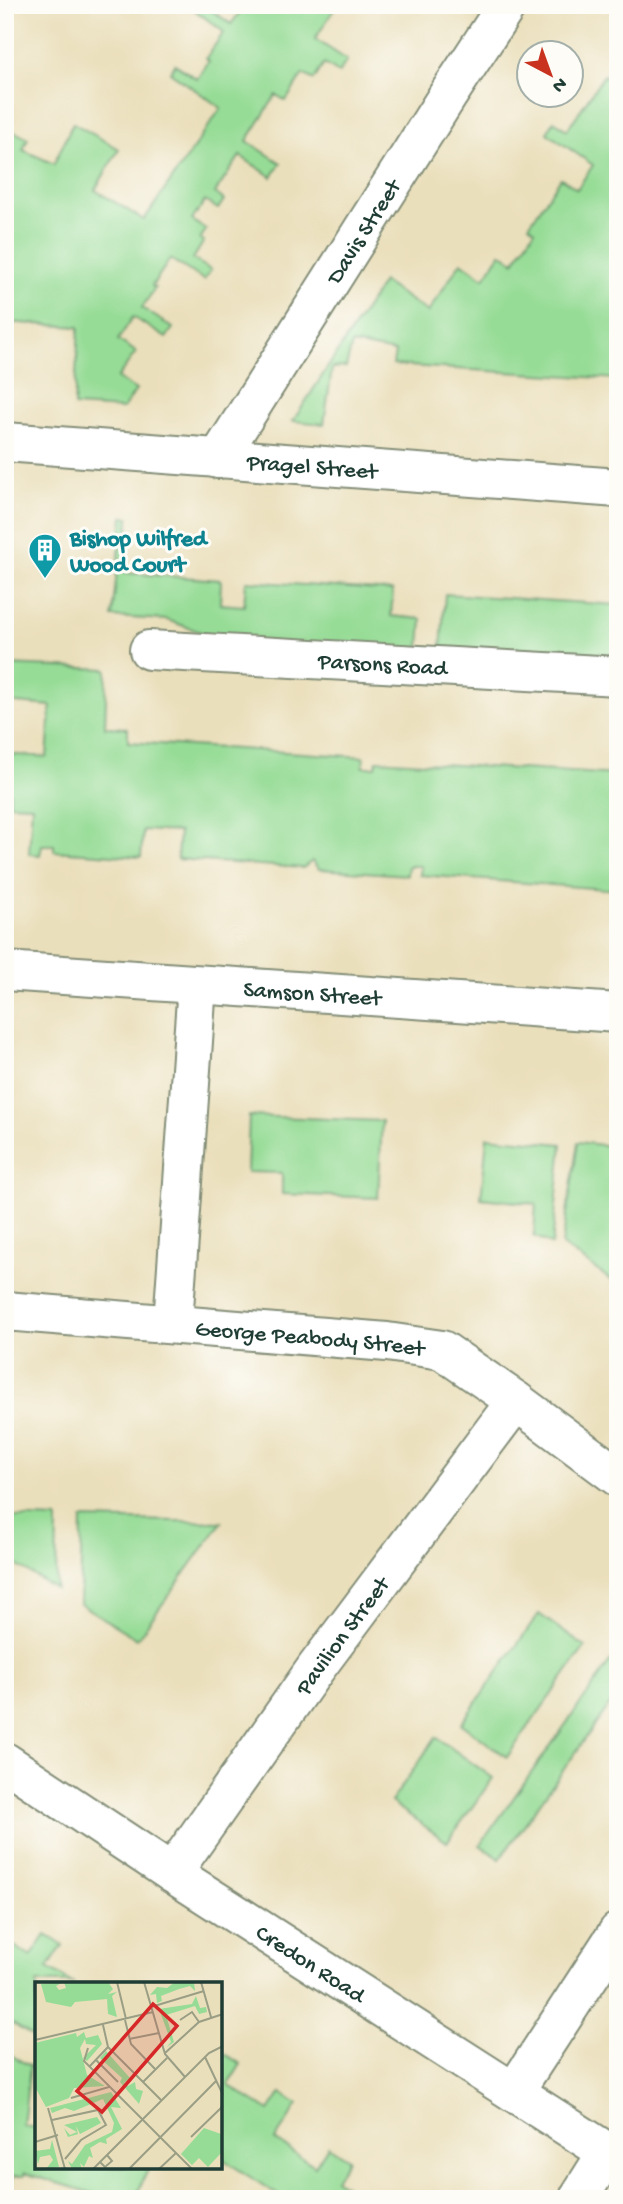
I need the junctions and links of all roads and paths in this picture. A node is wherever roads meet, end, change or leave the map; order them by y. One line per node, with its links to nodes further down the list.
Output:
1 (507, 5): 3 (street, Davis Street)
2 (5, 442): 3 (street, Pragel Street)
3 (218, 459): 4 (street, Pragel Street)
4 (618, 488)
5 (149, 650): 6 (street, Parsons Road)
6 (618, 676)
7 (5, 971): 8 (street, Samson Street)
8 (197, 985): 9 (street, Samson Street); 11 (street)
9 (618, 1013)
10 (5, 1311): 11 (street, George Peabody Street)
11 (173, 1323): 12 (street, George Peabody Street)
12 (516, 1401): 13 (street, George Peabody Street); 15 (street, Pavilion Street)
13 (618, 1477)
14 (5, 1762): 15 (street, Credon Road)
15 (172, 1873): 17 (street, Credon Road)
16 (618, 1933): 17 (street)
17 (514, 2092): 18 (street, Credon Road)
18 (612, 2156): 19 (street)
19 (578, 2199)

